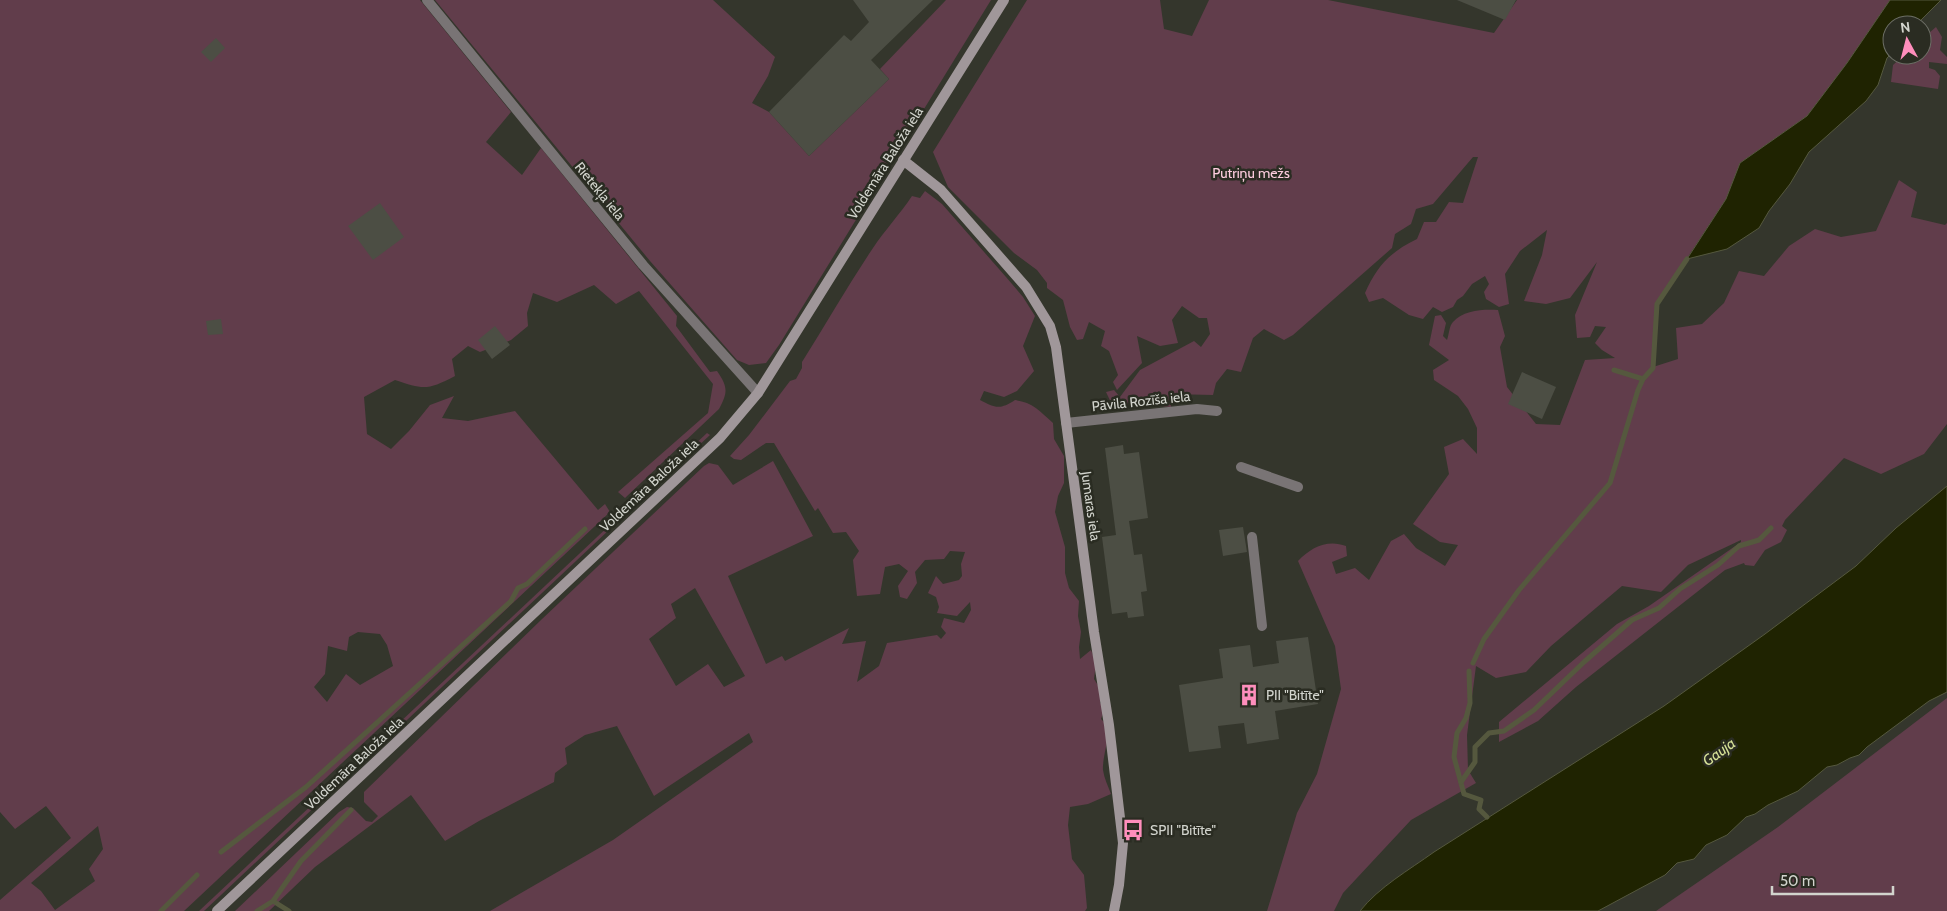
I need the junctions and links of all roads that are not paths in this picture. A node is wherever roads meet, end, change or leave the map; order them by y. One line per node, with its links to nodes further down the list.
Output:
1 (427, 0): 4 (street, Rietekļa iela)
2 (1004, 0): 3 (main road, Voldemāra Baloža iela)
3 (903, 160): 4 (main road, Voldemāra Baloža iela); 6 (main road, Jumaras iela)
4 (758, 393): 11 (main road, Voldemāra Baloža iela)
5 (1218, 412): 6 (street, Pāvila Rozīša iela)
6 (1066, 423): 12 (main road, Jumaras iela)
7 (1241, 467): 8 (street)
8 (1298, 487)
9 (1252, 537): 10 (street)
10 (1262, 626)
11 (217, 911)
12 (1114, 911)

